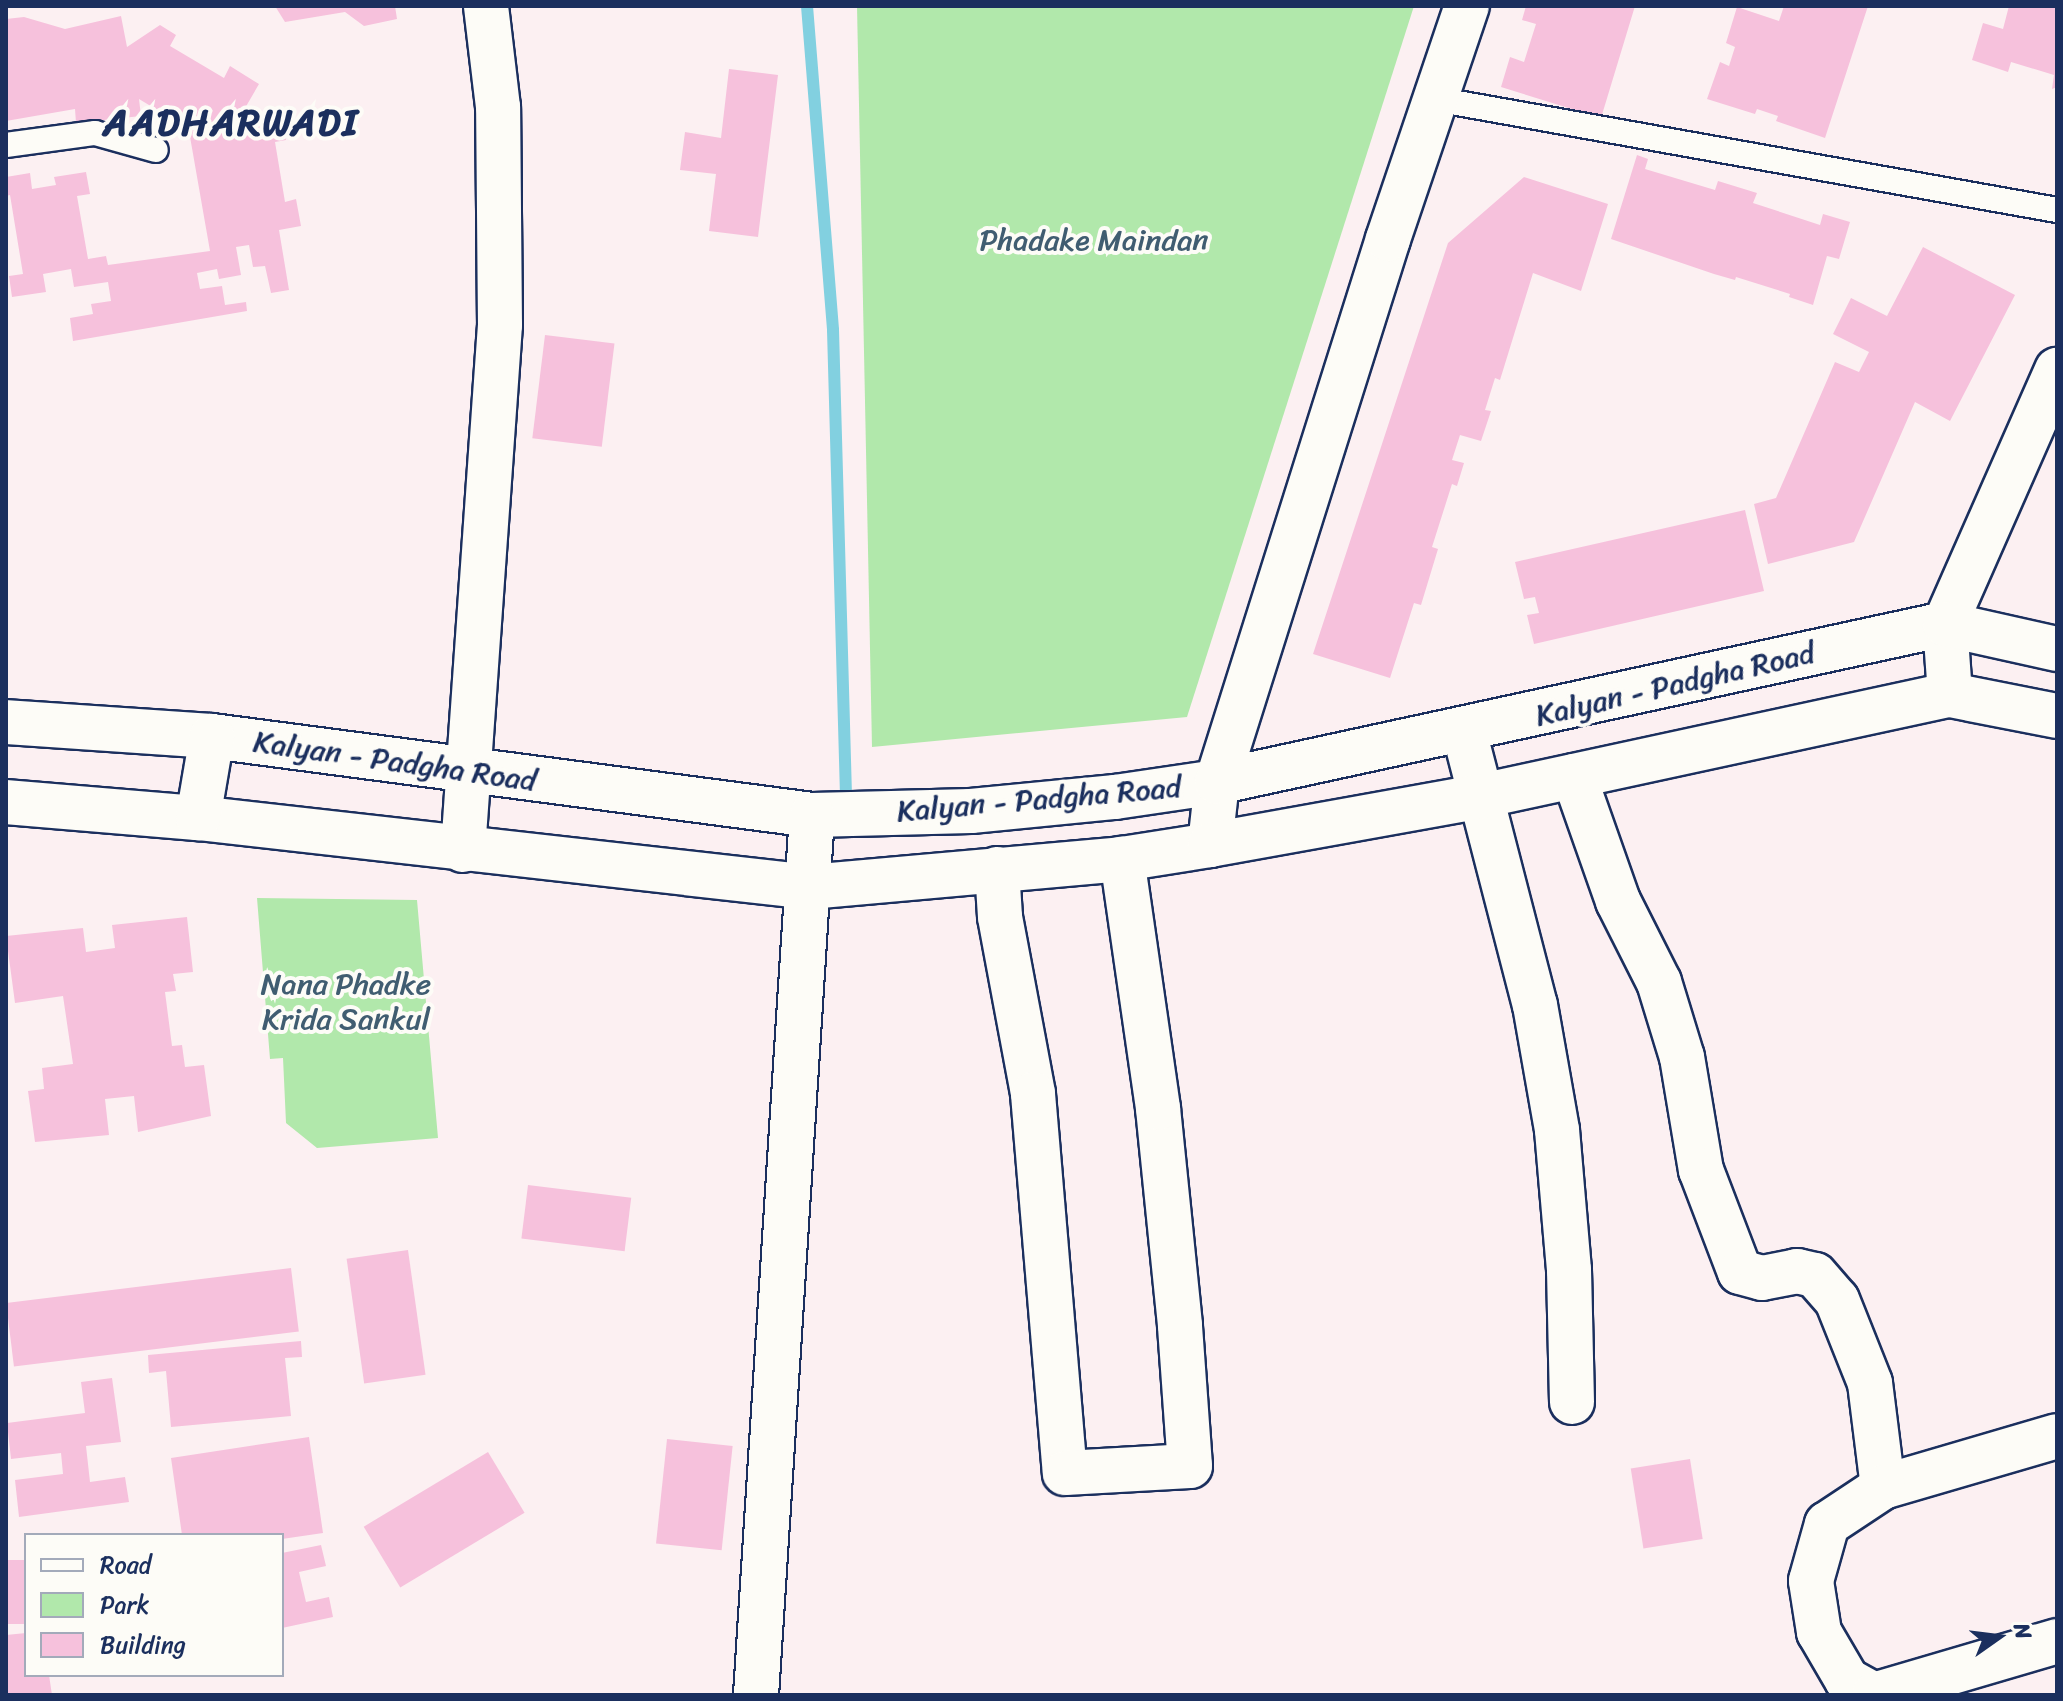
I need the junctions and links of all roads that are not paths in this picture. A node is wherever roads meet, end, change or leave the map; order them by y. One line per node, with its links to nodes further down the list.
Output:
1 (486, 6): 15 (street)
2 (1467, 6): 3 (street)
3 (1435, 99): 6 (lane); 17 (street)
4 (6, 145): 5 (lane)
5 (156, 150)
6 (2057, 210)
7 (2057, 370): 8 (street)
8 (1945, 624): 9 (street, Kalyan - Padgha Road); 10 (street); 13 (street, Kalyan - Padgha Road)
9 (2057, 649)
10 (1950, 695): 11 (street, Kalyan - Padgha Road); 16 (street, Kalyan - Padgha Road)
11 (2057, 716)
12 (6, 722): 14 (street, Kalyan - Padgha Road)
13 (1464, 731): 17 (street, Kalyan - Padgha Road); 18 (street)
14 (212, 736): 15 (street, Kalyan - Padgha Road); 21 (street)
15 (469, 773): 20 (street, Kalyan - Padgha Road); 23 (street)
16 (1574, 776): 18 (street, Kalyan - Padgha Road); 29 (street)
17 (1217, 782): 20 (street, Kalyan - Padgha Road); 22 (street)
18 (1481, 796): 22 (street, Kalyan - Padgha Road); 27 (street)
19 (6, 802): 21 (street, Kalyan - Padgha Road)
20 (812, 815): 26 (street)
21 (198, 818): 23 (street, Kalyan - Padgha Road)
22 (1210, 845): 24 (street, Kalyan - Padgha Road)
23 (463, 850): 26 (street, Kalyan - Padgha Road)
24 (1122, 859): 25 (street, Kalyan - Padgha Road); 25 (street)
25 (997, 869): 26 (street, Kalyan - Padgha Road)
26 (809, 887): 31 (street)
27 (1572, 1402)
28 (2057, 1436): 29 (street)
29 (1883, 1487): 30 (street)
30 (2057, 1641)
31 (756, 1695)

